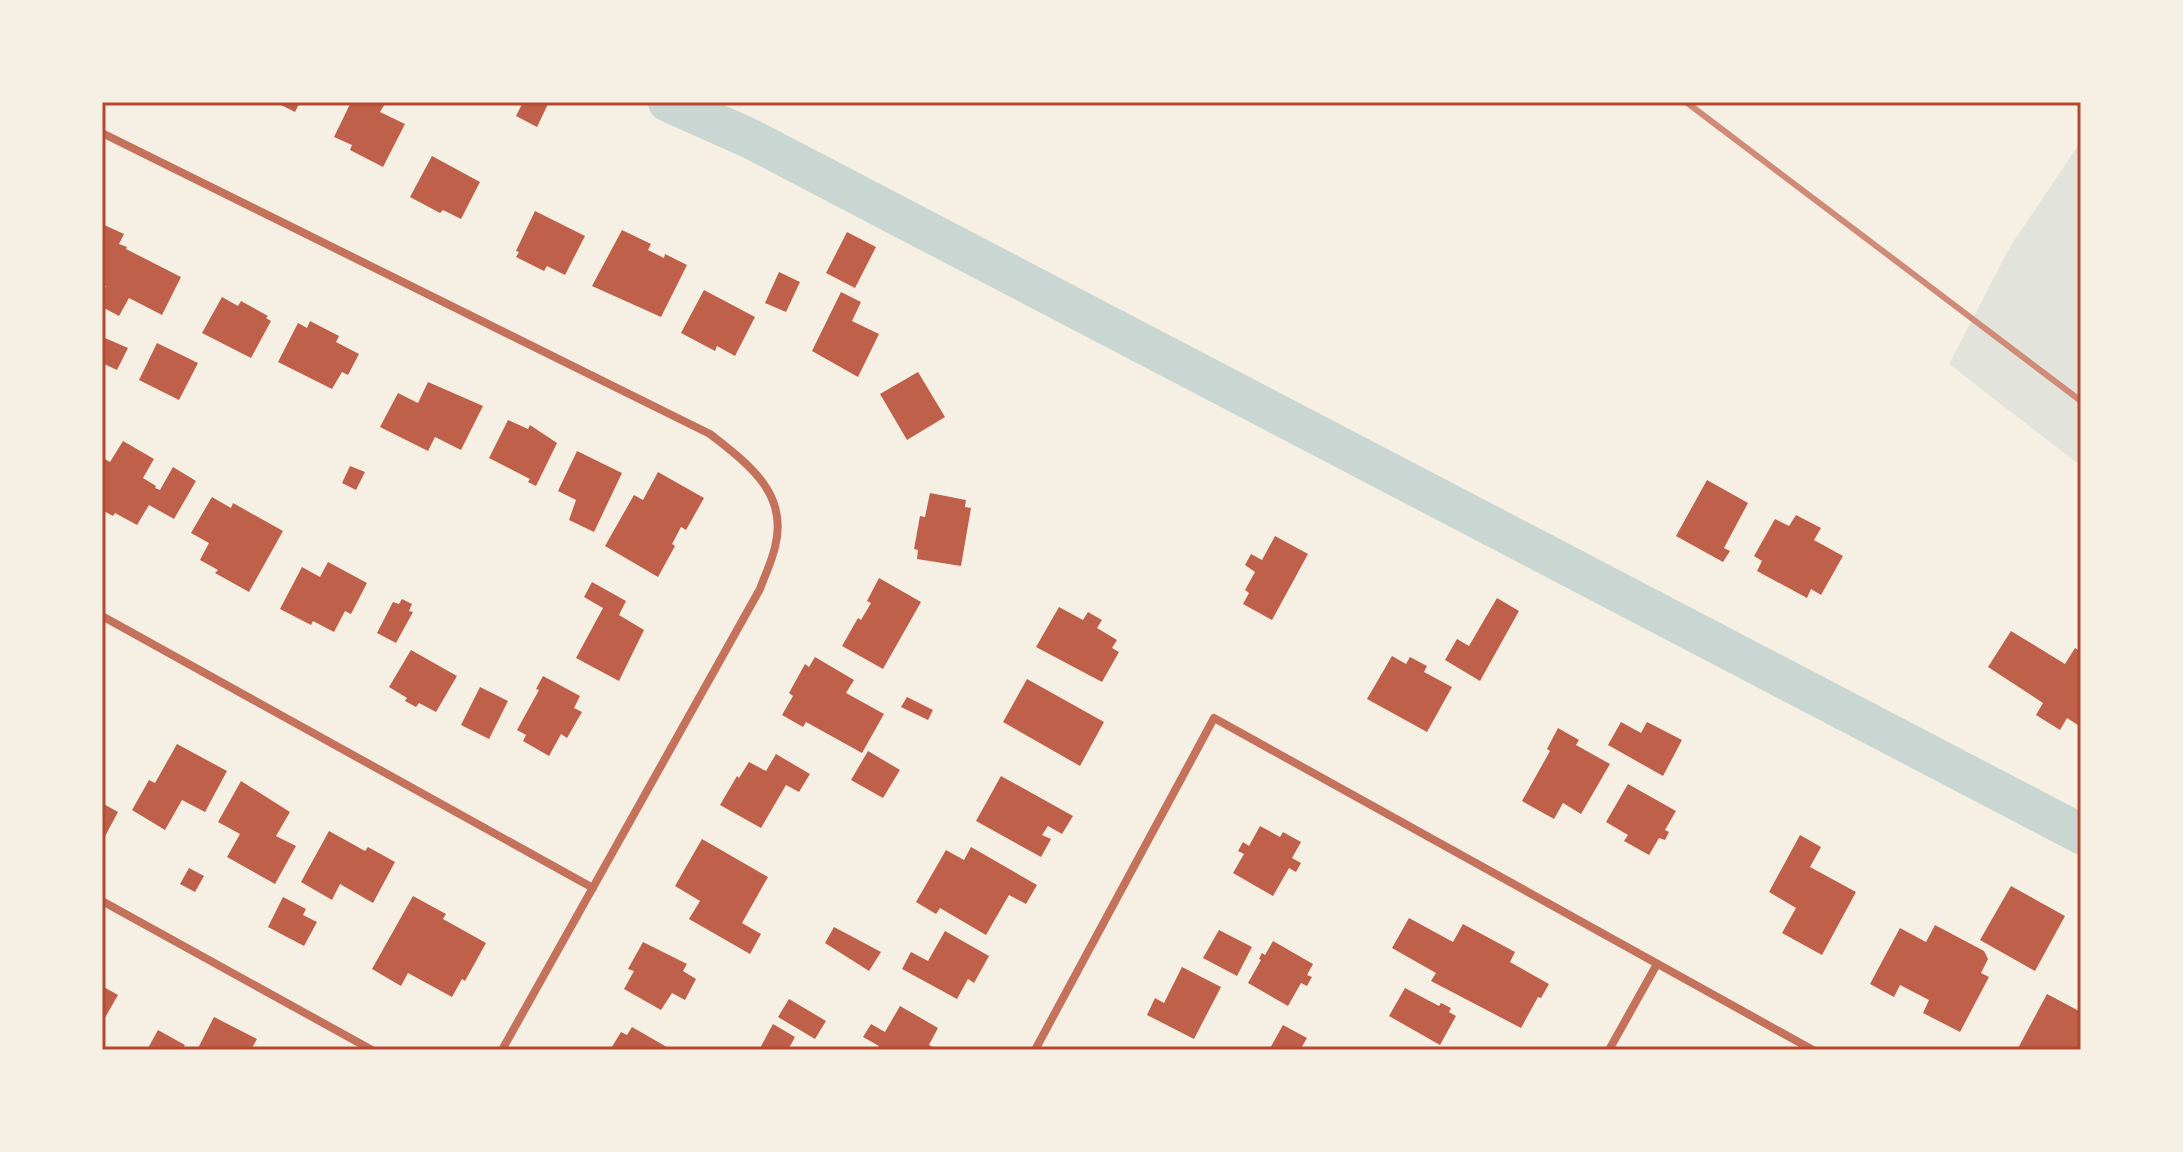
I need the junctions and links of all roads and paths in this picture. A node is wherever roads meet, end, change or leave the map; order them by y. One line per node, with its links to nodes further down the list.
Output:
1 (102, 133): 3 (street)
2 (102, 616): 3 (street)
3 (593, 888): 7 (street)
4 (102, 901): 6 (street)
5 (1657, 964): 8 (street); 9 (street); 10 (street)
6 (372, 1050)
7 (502, 1050)
8 (1035, 1050)
9 (1609, 1050)
10 (1813, 1050)

